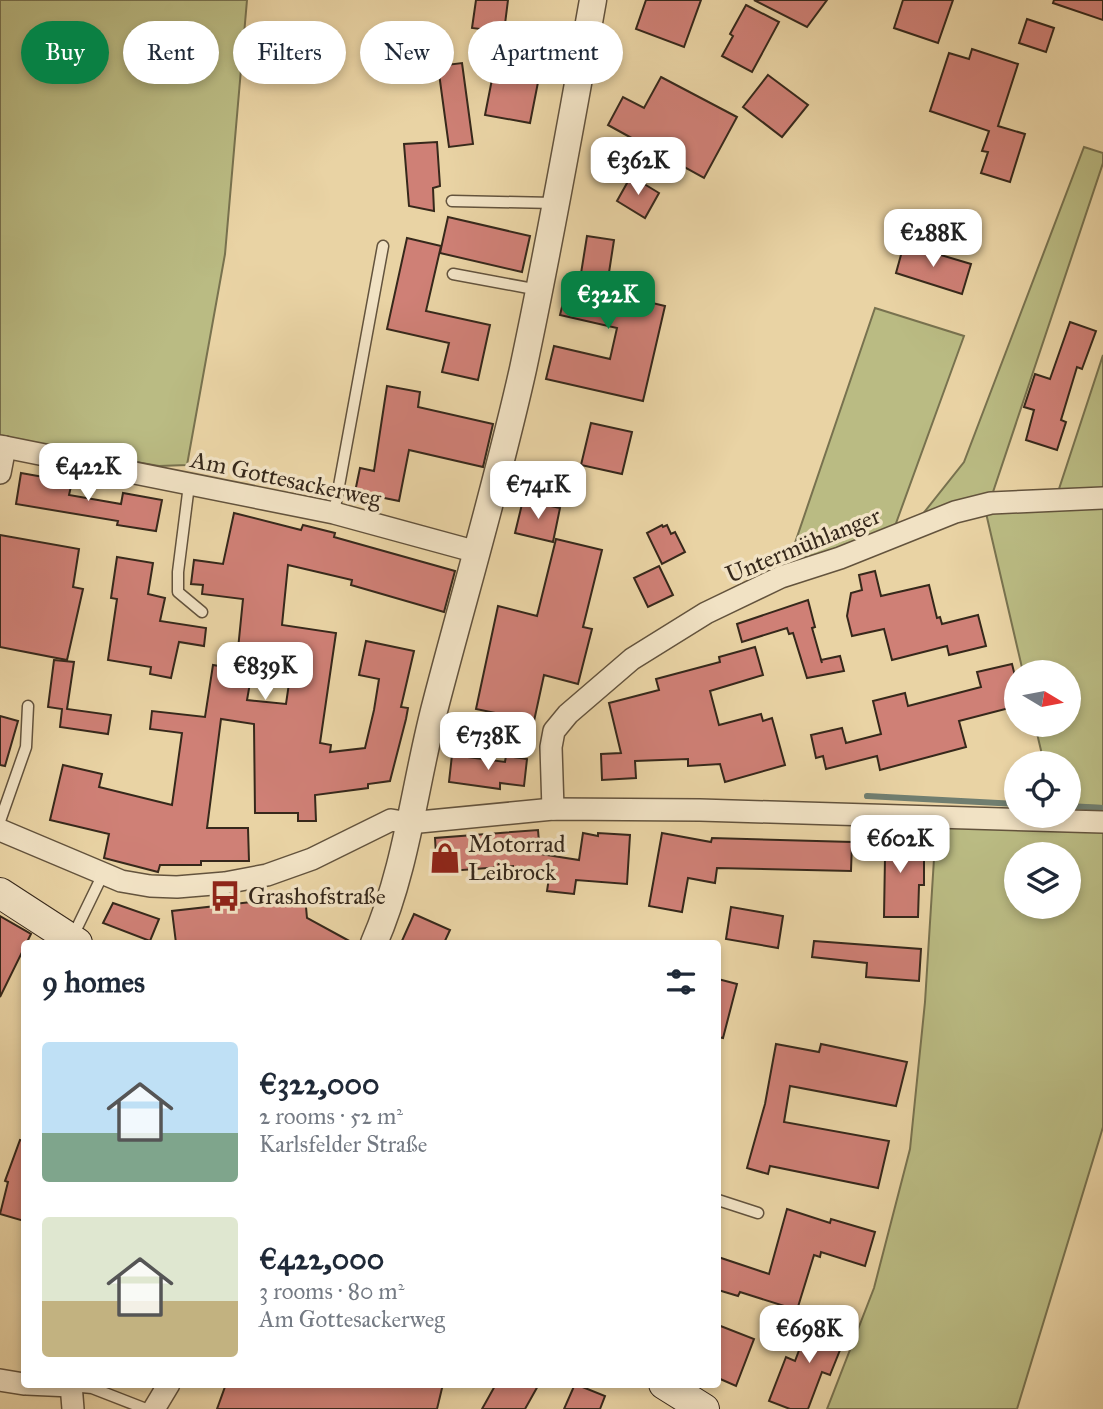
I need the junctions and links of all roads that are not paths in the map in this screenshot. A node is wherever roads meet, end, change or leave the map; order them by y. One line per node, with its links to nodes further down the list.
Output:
1 (593, 0): 3 (street)
2 (452, 201): 3 (lane)
3 (557, 203): 6 (street)
4 (383, 246): 11 (lane)
5 (453, 274): 6 (lane)
6 (539, 290): 12 (street)
7 (3, 447): 8 (street); 9 (street, Am Gottesackerweg)
8 (0, 473)
9 (189, 485): 11 (street, Am Gottesackerweg); 13 (lane)
10 (1103, 498): 15 (street, Untermühlanger)
11 (334, 513): 12 (street, Am Gottesackerweg)
12 (477, 552): 18 (street)
13 (202, 612)
14 (28, 706): 16 (lane)
15 (553, 809): 17 (street); 18 (street)
16 (0, 821)
17 (1103, 822)
18 (409, 823): 20 (street); 24 (street)
19 (0, 830): 20 (street)
20 (103, 874): 23 (lane)
21 (0, 892): 22 (main road)
22 (72, 940)
23 (74, 940)
24 (375, 940)
25 (721, 1201): 26 (lane)
26 (758, 1213)
27 (0, 1380): 28 (street)
28 (21, 1383)
29 (71, 1388): 33 (street)
30 (92, 1388): 34 (lane)
31 (167, 1388): 35 (street)
32 (670, 1388): 36 (main road)
33 (73, 1409)
34 (146, 1409)
35 (154, 1409)
36 (704, 1409)

